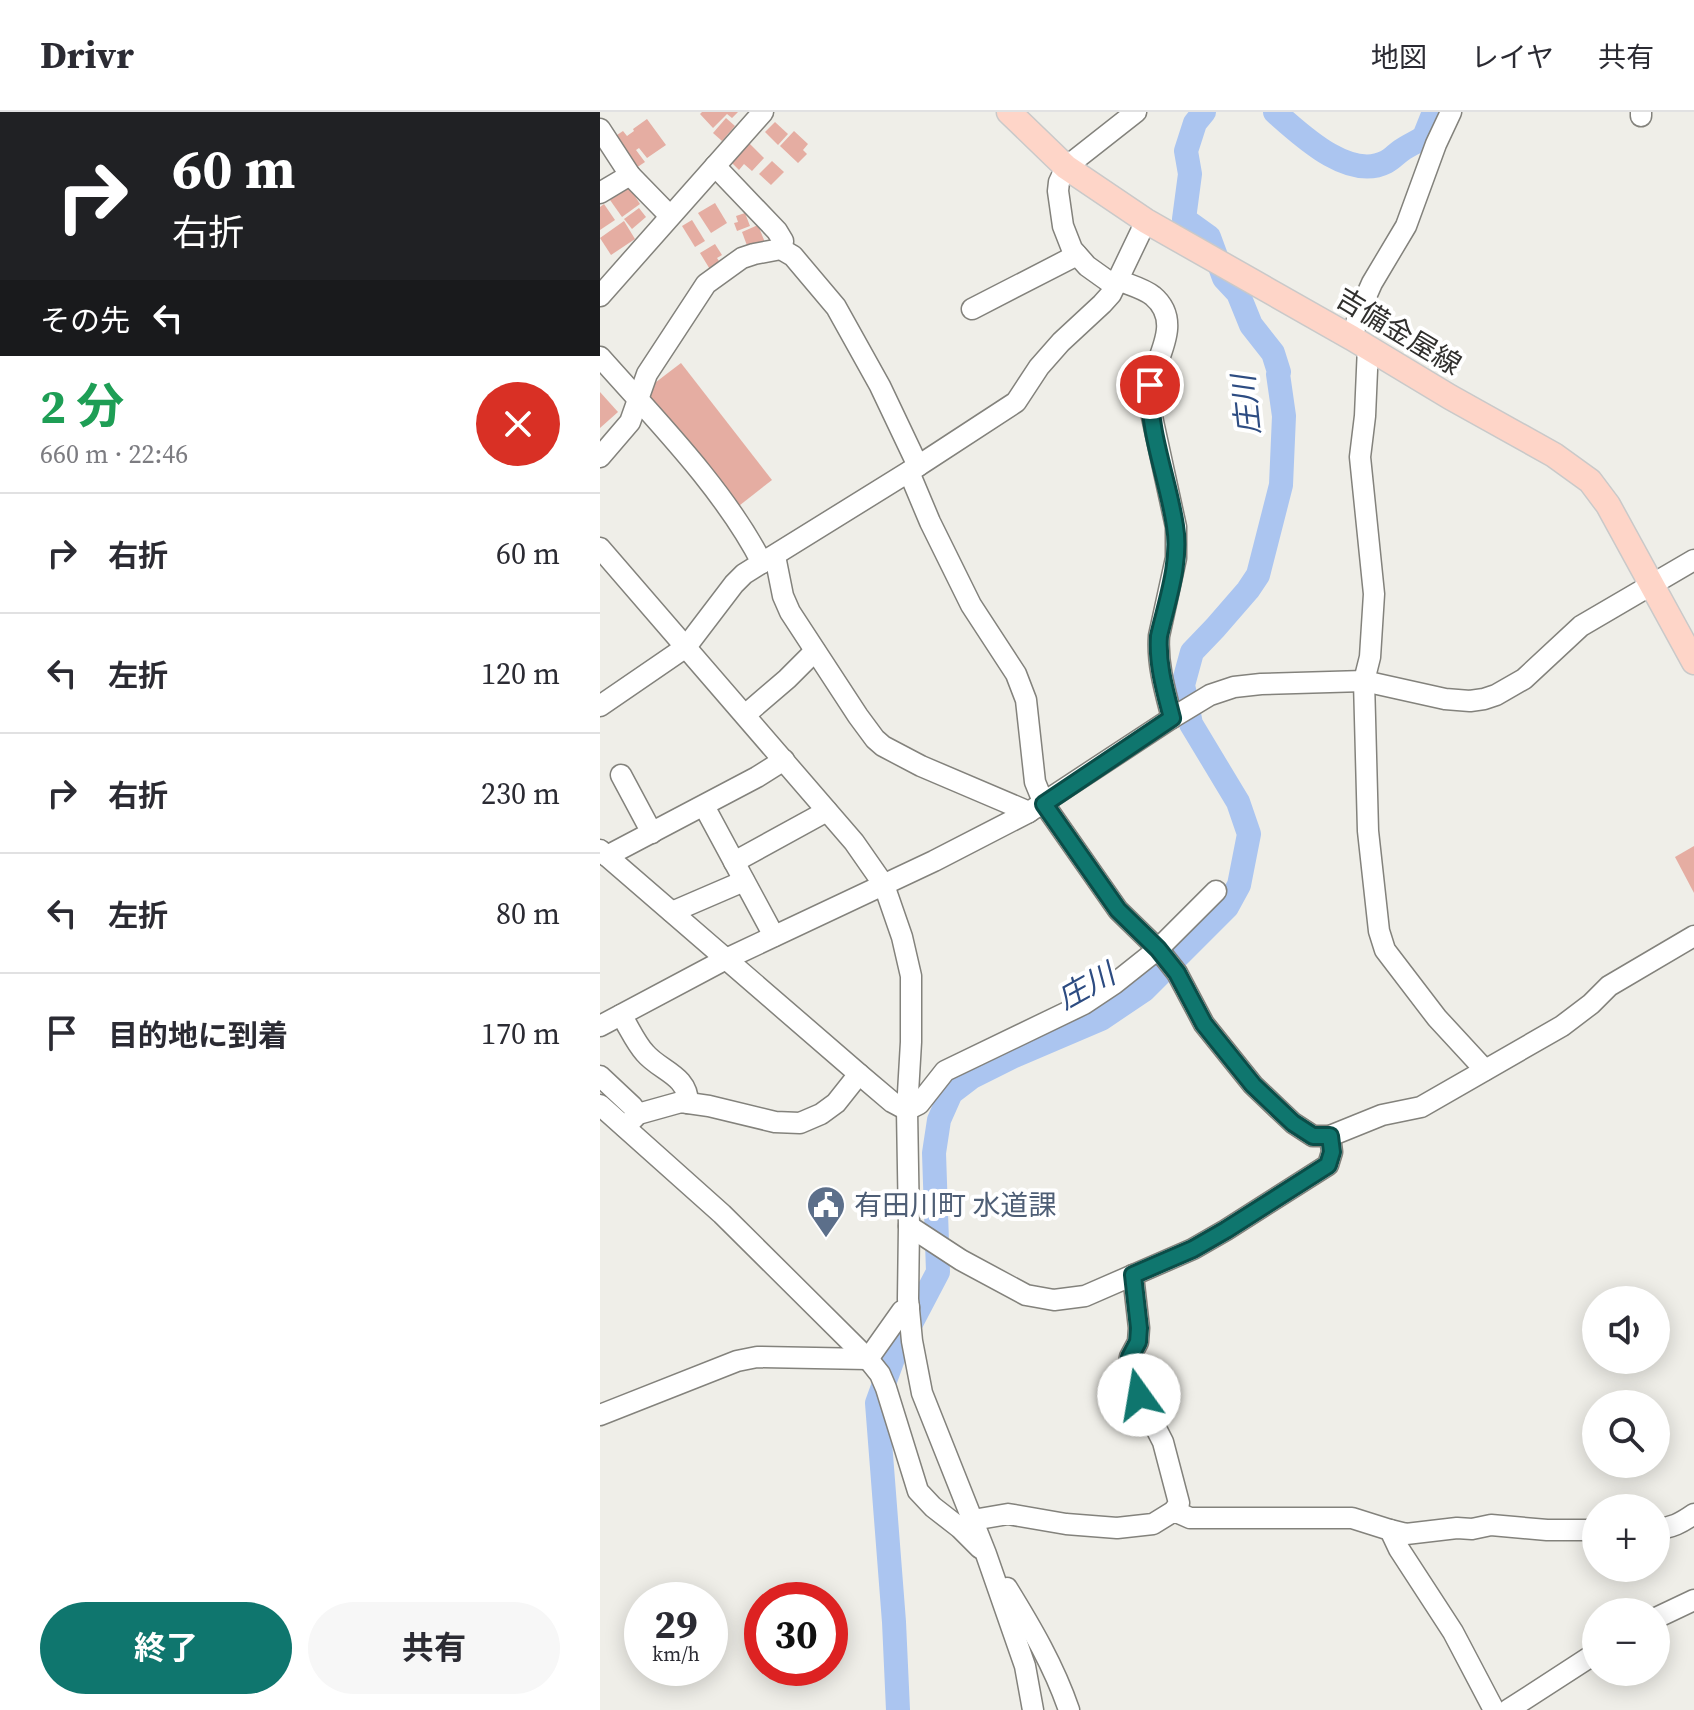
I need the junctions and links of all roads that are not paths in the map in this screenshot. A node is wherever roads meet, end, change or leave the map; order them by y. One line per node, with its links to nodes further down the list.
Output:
1 (763, 112): 6 (street)
2 (1009, 112): 7 (main road, 吉備金屋線)
3 (1136, 112): 7 (street)
4 (1451, 112): 17 (street)
5 (600, 129): 8 (street)
6 (715, 166): 10 (street); 12 (street)
7 (1066, 167): 11 (main road, 吉備金屋線); 13 (street)
8 (630, 175): 9 (street); 10 (street)
9 (600, 193)
10 (670, 216): 15 (street)
11 (1146, 221): 14 (street); 17 (main road, 吉備金屋線)
12 (781, 249): 19 (street); 21 (street)
13 (1077, 255): 14 (street); 16 (street)
14 (1117, 283): 21 (street); 32 (street)
15 (600, 294)
16 (972, 309)
17 (1360, 342): 25 (main road, 吉備金屋線); 29 (street)
18 (600, 357): 19 (street)
19 (638, 400): 20 (street); 23 (street)
20 (600, 457)
21 (914, 469): 23 (street); 36 (street)
22 (600, 548): 26 (street)
23 (768, 560): 26 (street); 27 (street)
24 (1694, 560): 25 (street)
25 (1653, 585): 28 (main road, 吉備金屋線); 29 (street)
26 (686, 647): 30 (street); 31 (street)
27 (815, 651): 31 (street); 36 (street)
28 (1694, 662)
29 (1364, 681): 32 (street); 51 (street)
30 (600, 706)
31 (745, 715): 33 (street)
32 (1172, 718): 36 (street)
33 (784, 760): 35 (street); 37 (street)
34 (621, 775): 38 (street)
35 (704, 806): 38 (street); 40 (street)
36 (1036, 808): 42 (street); 47 (street)
37 (827, 811): 40 (street); 42 (street)
38 (652, 833): 39 (street)
39 (604, 853): 44 (street)
40 (734, 862): 41 (street)
41 (744, 881): 44 (street); 45 (street)
42 (884, 885): 45 (street); 56 (street)
43 (1216, 891): 47 (street)
44 (672, 912): 48 (street)
45 (774, 936): 48 (street)
46 (1694, 936): 51 (street)
47 (1158, 949): 56 (street); 58 (street)
48 (726, 959): 49 (street); 52 (street)
49 (621, 1015): 50 (street); 54 (street)
50 (600, 1026)
51 (1485, 1070): 58 (street)
52 (859, 1074): 54 (street); 56 (street)
53 (600, 1076): 57 (street)
54 (688, 1103): 57 (street)
55 (600, 1105): 57 (street)
56 (907, 1110): 59 (street)
57 (632, 1121): 62 (street)
58 (1330, 1136): 60 (street)
59 (909, 1226): 60 (street); 61 (street)
60 (1133, 1275): 64 (street)
61 (909, 1307): 62 (street); 66 (street)
62 (868, 1359): 63 (street); 70 (street)
63 (600, 1415)
64 (1174, 1511): 66 (street); 68 (street)
65 (1694, 1514): 67 (street)
66 (973, 1520): 70 (street)
67 (1670, 1528)
68 (1390, 1530): 69 (street); 77 (street)
69 (1582, 1530)
70 (986, 1554): 74 (street); 75 (street)
71 (1694, 1600): 72 (street)
72 (1670, 1611)
73 (1582, 1662): 78 (street)
74 (1059, 1683): 75 (street); 76 (street)
75 (1032, 1700)
76 (1069, 1710)
77 (1494, 1710)
78 (1508, 1710)

